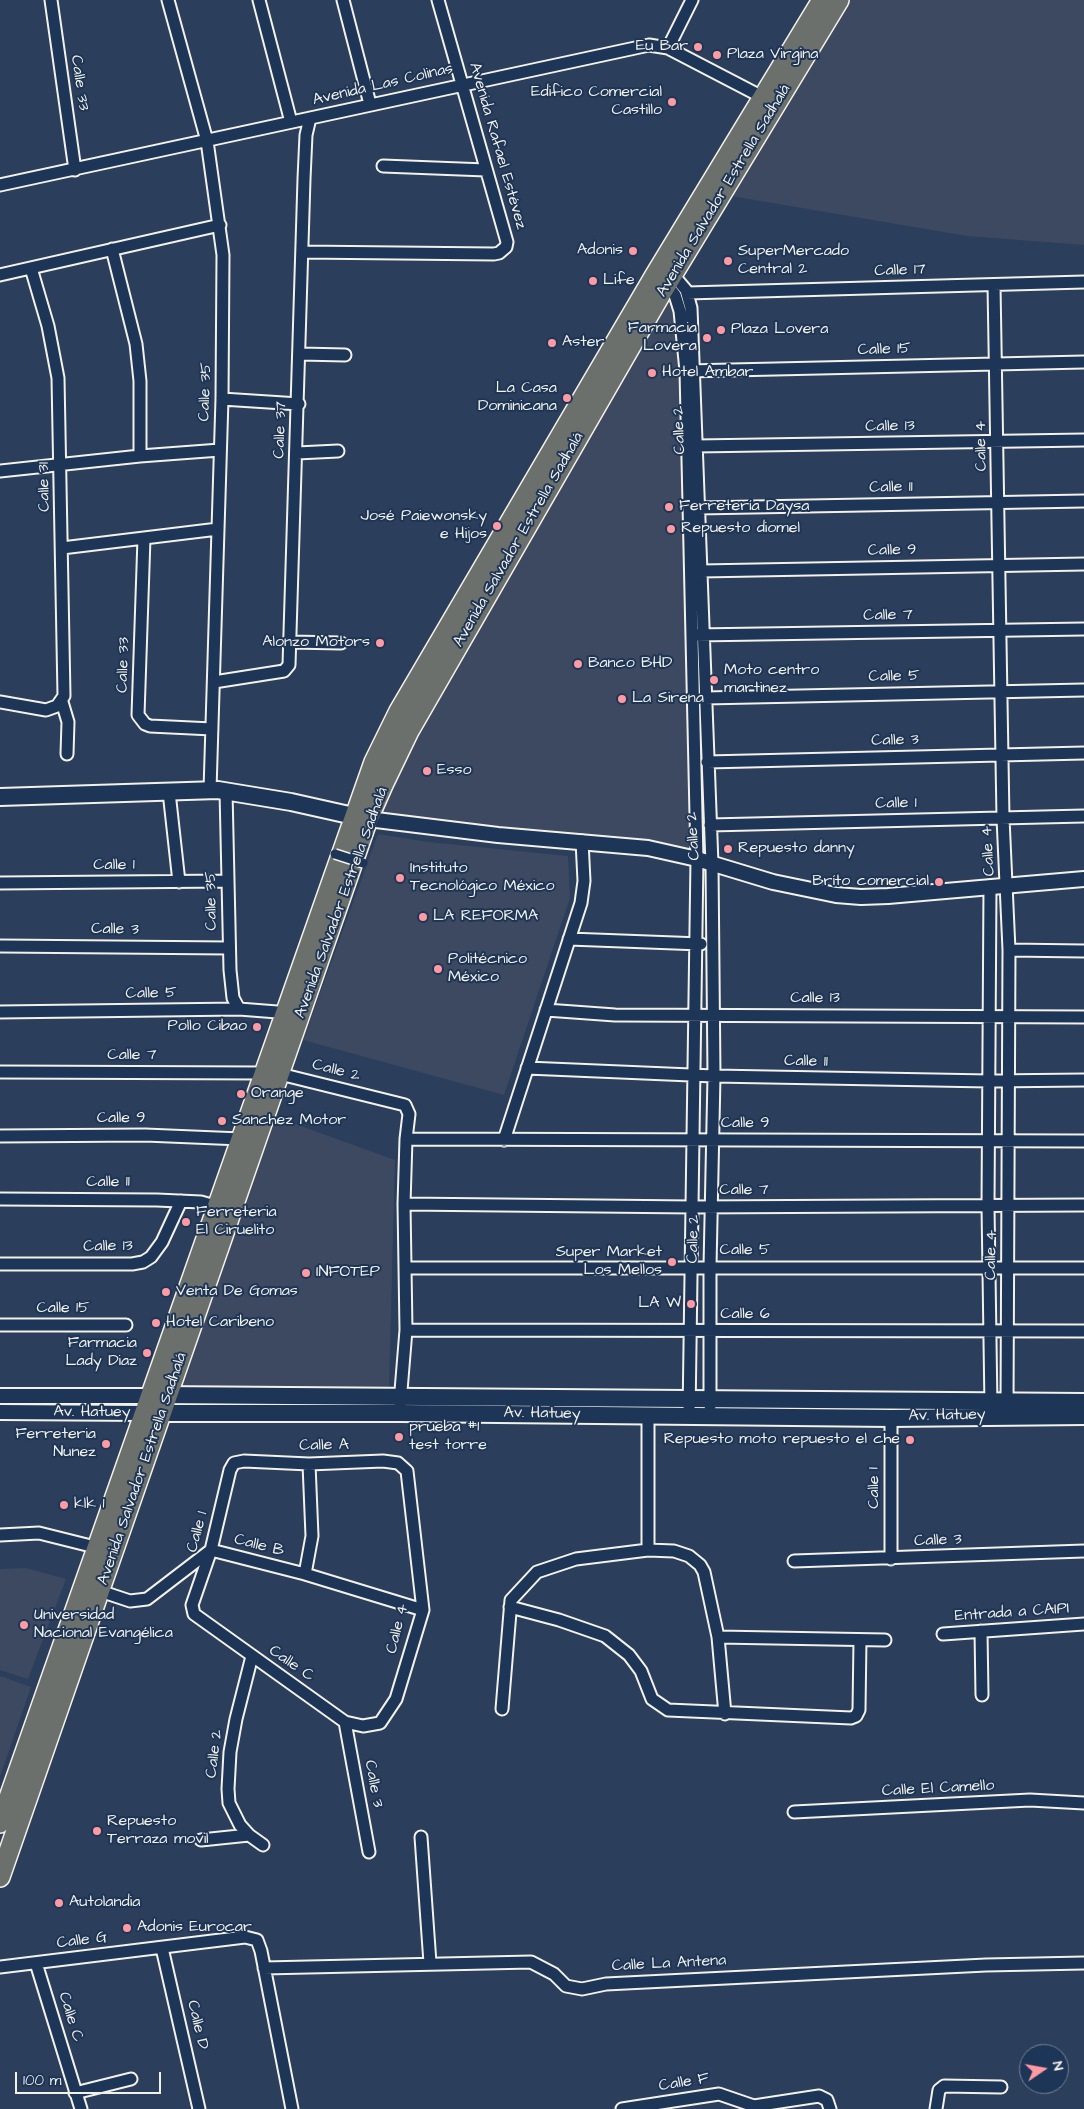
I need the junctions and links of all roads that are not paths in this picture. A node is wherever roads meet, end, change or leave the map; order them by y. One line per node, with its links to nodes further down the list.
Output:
1 (51, 0): 18 (street, Calle 33)
2 (168, 0): 16 (street, Calle 35)
3 (258, 0): 15 (street)
4 (343, 0): 13 (street)
5 (692, 0): 10 (street)
6 (812, 0): 12 (highway)
7 (822, 0): 12 (highway, Avenida Salvador Estrella Sadhalá)
8 (839, 0): 12 (highway, Avenida Salvador Estrella Sadhalá)
9 (440, 1): 11 (street, Avenida Rafael Estévez)
10 (668, 48): 11 (street, Avenida Las Colinas); 12 (street, Avenida Las Colinas)
11 (463, 84): 13 (street, Avenida Las Colinas); 19 (street, Avenida Rafael Estévez)
12 (770, 101): 25 (highway, Avenida Salvador Estrella Sadhalá)
13 (370, 104): 14 (street, Avenida Las Colinas)
14 (310, 118): 15 (street, Avenida Las Colinas); 23 (street, Calle 37)
15 (291, 122): 16 (street, Avenida Las Colinas)
16 (207, 141): 18 (street, Avenida Las Colinas); 21 (street, Calle 35)
17 (383, 166): 19 (street)
18 (75, 170): 20 (street, Avenida Las Colinas)
19 (486, 170): 23 (street, Avenida Rafael Estévez)
20 (0, 185)
21 (220, 225): 22 (street); 35 (street, Calle 35)
22 (112, 249): 24 (street); 43 (street)
23 (302, 252): 30 (street, Calle 37)
24 (31, 268): 26 (street); 44 (street, Calle 31)
25 (664, 274): 29 (street); 34 (street, Calle 2); 77 (highway, Avenida Salvador Estrella Sadhalá)
26 (0, 275)
27 (1084, 282): 28 (street, Calle 17)
28 (994, 285): 29 (street, Calle 17); 33 (street, Calle 4)
29 (688, 293): 34 (street, Calle 2)
30 (300, 354): 31 (street); 36 (street, Calle 37)
31 (345, 355)
32 (1084, 362): 33 (street, Calle 15)
33 (996, 363): 34 (street, Calle 15); 38 (street, Calle 4)
34 (690, 371): 39 (street, Calle 2); 57 (street, Calle 2)
35 (222, 399): 36 (street); 40 (street, Calle 35)
36 (298, 404): 42 (street, Calle 37)
37 (1084, 440): 38 (street, Calle 13)
38 (998, 442): 39 (street, Calle 13); 47 (street, Calle 4)
39 (696, 446): 48 (street, Calle 2)
40 (220, 450): 43 (street); 49 (street, Calle 35)
41 (338, 451): 42 (street)
42 (297, 453): 58 (street, Calle 37)
43 (140, 456): 44 (street)
44 (60, 465): 45 (street); 51 (street, Calle 31)
45 (0, 471)
46 (1084, 501): 47 (street, Calle 11)
47 (999, 503): 48 (street, Calle 11); 53 (street, Calle 4)
48 (698, 508): 54 (street, Calle 2)
49 (218, 529): 50 (street); 60 (street, Calle 35)
50 (144, 538): 51 (street); 66 (street, Calle 33)
51 (62, 548): 65 (street, Calle 31)
52 (1084, 564): 53 (street, Calle 9)
53 (1000, 566): 54 (street, Calle 9); 56 (street, Calle 4)
54 (701, 571): 57 (street, Calle 2)
55 (1084, 629): 56 (street, Calle 7)
56 (1002, 631): 57 (street, Calle 7); 62 (street, Calle 4)
57 (698, 635): 63 (street, Calle 2); 74 (street, Calle 2)
58 (291, 642): 59 (street); 60 (street, Calle 37)
59 (341, 643)
60 (214, 682): 66 (street, Calle 35)
61 (1084, 690): 62 (street, Calle 5)
62 (1001, 691): 63 (street, Calle 5); 69 (street, Calle 4)
63 (705, 698): 70 (street, Calle 2)
64 (0, 702): 65 (street)
65 (60, 704): 68 (street, Calle 31)
66 (212, 729): 71 (street, Calle 35)
67 (1084, 753): 69 (street, Calle 3)
68 (67, 754)
69 (1002, 755): 70 (street, Calle 3); 78 (street, Calle 4)
70 (707, 762): 75 (street, Calle 2)
71 (218, 791): 72 (main road); 77 (main road); 86 (street, Calle 35)
72 (169, 792): 73 (main road); 87 (street)
73 (0, 796)
74 (695, 797): 75 (street); 82 (street, Calle 2)
75 (708, 797): 79 (street, Calle 2)
76 (1084, 816): 78 (street, Calle 1)
77 (361, 818): 80 (street); 101 (highway, Avenida Salvador Estrella Sadhalá)
78 (1003, 818): 79 (street, Calle 1); 89 (street, Calle 4)
79 (710, 825): 84 (street, Calle 2)
80 (582, 841): 82 (street); 91 (street)
81 (335, 854): 83 (street, bridge)
82 (697, 859): 84 (street); 92 (street, Calle 2)
83 (363, 863)
84 (712, 864): 90 (street); 93 (street, Calle 2)
85 (1084, 879): 89 (street)
86 (228, 881): 87 (street, Calle 1); 95 (street, Calle 35)
87 (178, 882): 88 (street, Calle 1)
88 (0, 883)
89 (1007, 885): 90 (street); 96 (street, Calle 4)
90 (990, 886): 104 (street, Calle 4)
91 (569, 939): 92 (street); 99 (street)
92 (695, 944): 93 (street); 102 (street, Calle 2)
93 (712, 945): 103 (street, Calle 2)
94 (0, 946): 95 (street, Calle 3)
95 (229, 948): 98 (street, Calle 35)
96 (1009, 950): 97 (street); 105 (street, Calle 4)
97 (1084, 951)
98 (239, 1009): 100 (street, Calle 5); 101 (street, Calle 5)
99 (546, 1010): 102 (street, Calle 13); 107 (street)
100 (0, 1012)
101 (294, 1014): 109 (highway, Avenida Salvador Estrella Sadhalá)
102 (694, 1015): 103 (street, Calle 13); 110 (street, Calle 2)
103 (713, 1015): 104 (street, Calle 13); 111 (street, Calle 2)
104 (990, 1016): 105 (street, Calle 13); 113 (street, Calle 4)
105 (1008, 1016): 106 (street, Calle 13); 114 (street, Calle 4)
106 (1084, 1017)
107 (527, 1068): 110 (street, Calle 11); 119 (street)
108 (0, 1072): 109 (street, Calle 7)
109 (272, 1074): 116 (highway, Avenida Salvador Estrella Sadhalá); 117 (street, Calle 2); 151 (highway, Avenida Salvador Estrella Sadhalá)
110 (694, 1075): 111 (street, Calle 11); 118 (street, Calle 2)
111 (714, 1076): 113 (street, Calle 11); 120 (street, Calle 2)
112 (1084, 1080): 114 (street, Calle 11)
113 (989, 1081): 114 (street, Calle 11); 121 (street, Calle 4)
114 (1009, 1081): 122 (street, Calle 4)
115 (0, 1136): 116 (street, Calle 9)
116 (241, 1139): 129 (highway, Avenida Salvador Estrella Sadhalá)
117 (406, 1139): 119 (street, Calle 9); 126 (street, Calle 2)
118 (695, 1139): 119 (street, Calle 9); 120 (street, Calle 9); 131 (street, Calle 2)
119 (504, 1140)
120 (713, 1140): 121 (street, Calle 9); 132 (street, Calle 2)
121 (989, 1140): 122 (street, Calle 9); 130 (street, Calle 4)
122 (1010, 1140): 123 (street, Calle 9); 127 (street, Calle 4)
123 (1084, 1141)
124 (0, 1198): 125 (street, Calle 11)
125 (181, 1201): 129 (street, Calle 11); 133 (street, Calle 13)
126 (404, 1204): 131 (street, Calle 7); 138 (street, Calle 2)
127 (1009, 1205): 128 (street, Calle 7); 130 (street, Calle 7); 137 (street, Calle 4)
128 (1084, 1205)
129 (215, 1206): 151 (highway, Avenida Salvador Estrella Sadhalá)
130 (988, 1206): 132 (street, Calle 7); 136 (street, Calle 4)
131 (692, 1208): 132 (street, Calle 7); 134 (street, Calle 2)
132 (712, 1208): 135 (street, Calle 2)
133 (0, 1264)
134 (691, 1267): 135 (street, Calle 5); 138 (street, Calle 5); 143 (street, Calle 2)
135 (710, 1267): 136 (street, Calle 5); 144 (street, Calle 2)
136 (988, 1267): 137 (street, Calle 5); 145 (street, Calle 4)
137 (1009, 1267): 139 (street, Calle 5); 146 (street, Calle 4)
138 (405, 1268): 142 (street, Calle 2)
139 (1084, 1268)
140 (0, 1325): 141 (street, Calle 15)
141 (126, 1325)
142 (406, 1330): 143 (street, Calle 6); 152 (street, Calle 2)
143 (691, 1331): 144 (street, Calle 6); 153 (street, Calle 2)
144 (710, 1331): 145 (street, Calle 6); 149 (street, Calle 2)
145 (989, 1331): 146 (street, Calle 6); 154 (street, Calle 4)
146 (1006, 1331): 147 (street, Calle 6); 154 (street, Calle 4)
147 (1084, 1331)
148 (0, 1396): 151 (street, Av. Hatuey)
149 (709, 1399): 153 (main road, Av. Hatuey); 154 (main road, Av. Hatuey); 157 (street, Calle 2)
150 (1084, 1402): 154 (main road, Av. Hatuey)
151 (156, 1404): 152 (main road, Av. Hatuey); 155 (street, Av. Hatuey); 164 (highway, Avenida Salvador Estrella Sadhalá)
152 (400, 1405): 153 (main road, Av. Hatuey); 156 (main road, Av. Hatuey)
153 (689, 1407): 156 (main road, Av. Hatuey); 157 (main road, Av. Hatuey)
154 (999, 1408): 158 (main road, Av. Hatuey); 159 (main road, Av. Hatuey)
155 (0, 1412)
156 (648, 1415): 166 (street)
157 (710, 1416): 159 (main road, Av. Hatuey)
158 (1084, 1416)
159 (890, 1418): 168 (street, Calle 1)
160 (234, 1463): 161 (street, Calle A); 165 (street, Calle 1)
161 (309, 1464): 162 (street, Calle A); 170 (street)
162 (409, 1476): 174 (street, Calle 4)
163 (0, 1534): 164 (street)
164 (106, 1550): 171 (highway, Avenida Salvador Estrella Sadhalá); 190 (highway, Avenida Salvador Estrella Sadhalá)
165 (212, 1550): 170 (street, Calle B); 171 (street, Calle B); 173 (street, Calle 1)
166 (648, 1550): 172 (street); 178 (street)
167 (1084, 1551): 168 (street, Calle 3)
168 (891, 1559): 169 (street, Calle 3)
169 (794, 1561)
170 (305, 1574): 174 (street, Calle B)
171 (100, 1591): 189 (highway, Avenida Salvador Estrella Sadhalá)
172 (510, 1607): 183 (street); 184 (street)
173 (193, 1609): 181 (street, Calle C)
174 (423, 1610): 186 (street, Calle 4)
175 (1084, 1624): 176 (street, Entrada a CAIPI)
176 (981, 1631): 177 (street, Entrada a CAIPI); 182 (street)
177 (943, 1634)
178 (718, 1637): 179 (street); 184 (street)
179 (860, 1640): 180 (street); 184 (street)
180 (885, 1640)
181 (252, 1656): 185 (street, Calle C); 191 (street, Calle 2)
182 (982, 1695)
183 (502, 1709)
184 (725, 1714)
185 (345, 1722): 186 (street, Calle C); 195 (street, Calle 3)
186 (380, 1724)
187 (1084, 1803): 188 (street, Calle El Camello)
188 (794, 1812)
189 (21, 1817): 190 (street); 196 (highway, Avenida Salvador Estrella Sadhalá)
190 (1, 1819)
191 (249, 1835): 193 (street); 194 (street, Calle 2)
192 (421, 1837): 200 (street)
193 (202, 1840)
194 (263, 1845)
195 (369, 1852)
196 (0, 1877)
197 (162, 1948): 198 (street, Calle G); 202 (street, Calle G); 207 (street, Calle D)
198 (36, 1963): 201 (street, Calle G); 205 (street, Calle C)
199 (1084, 1963): 200 (street, Calle La Antena)
200 (430, 1964): 202 (street, Calle La Antena)
201 (0, 1967)
202 (264, 1968): 208 (street)
203 (131, 2079): 205 (street)
204 (1001, 2087): 211 (street)
205 (76, 2093): 206 (street, Calle C)
206 (81, 2109)
207 (199, 2109)
208 (292, 2109)
209 (622, 2109): 210 (street, Calle F)
210 (830, 2109)
211 (936, 2109)

